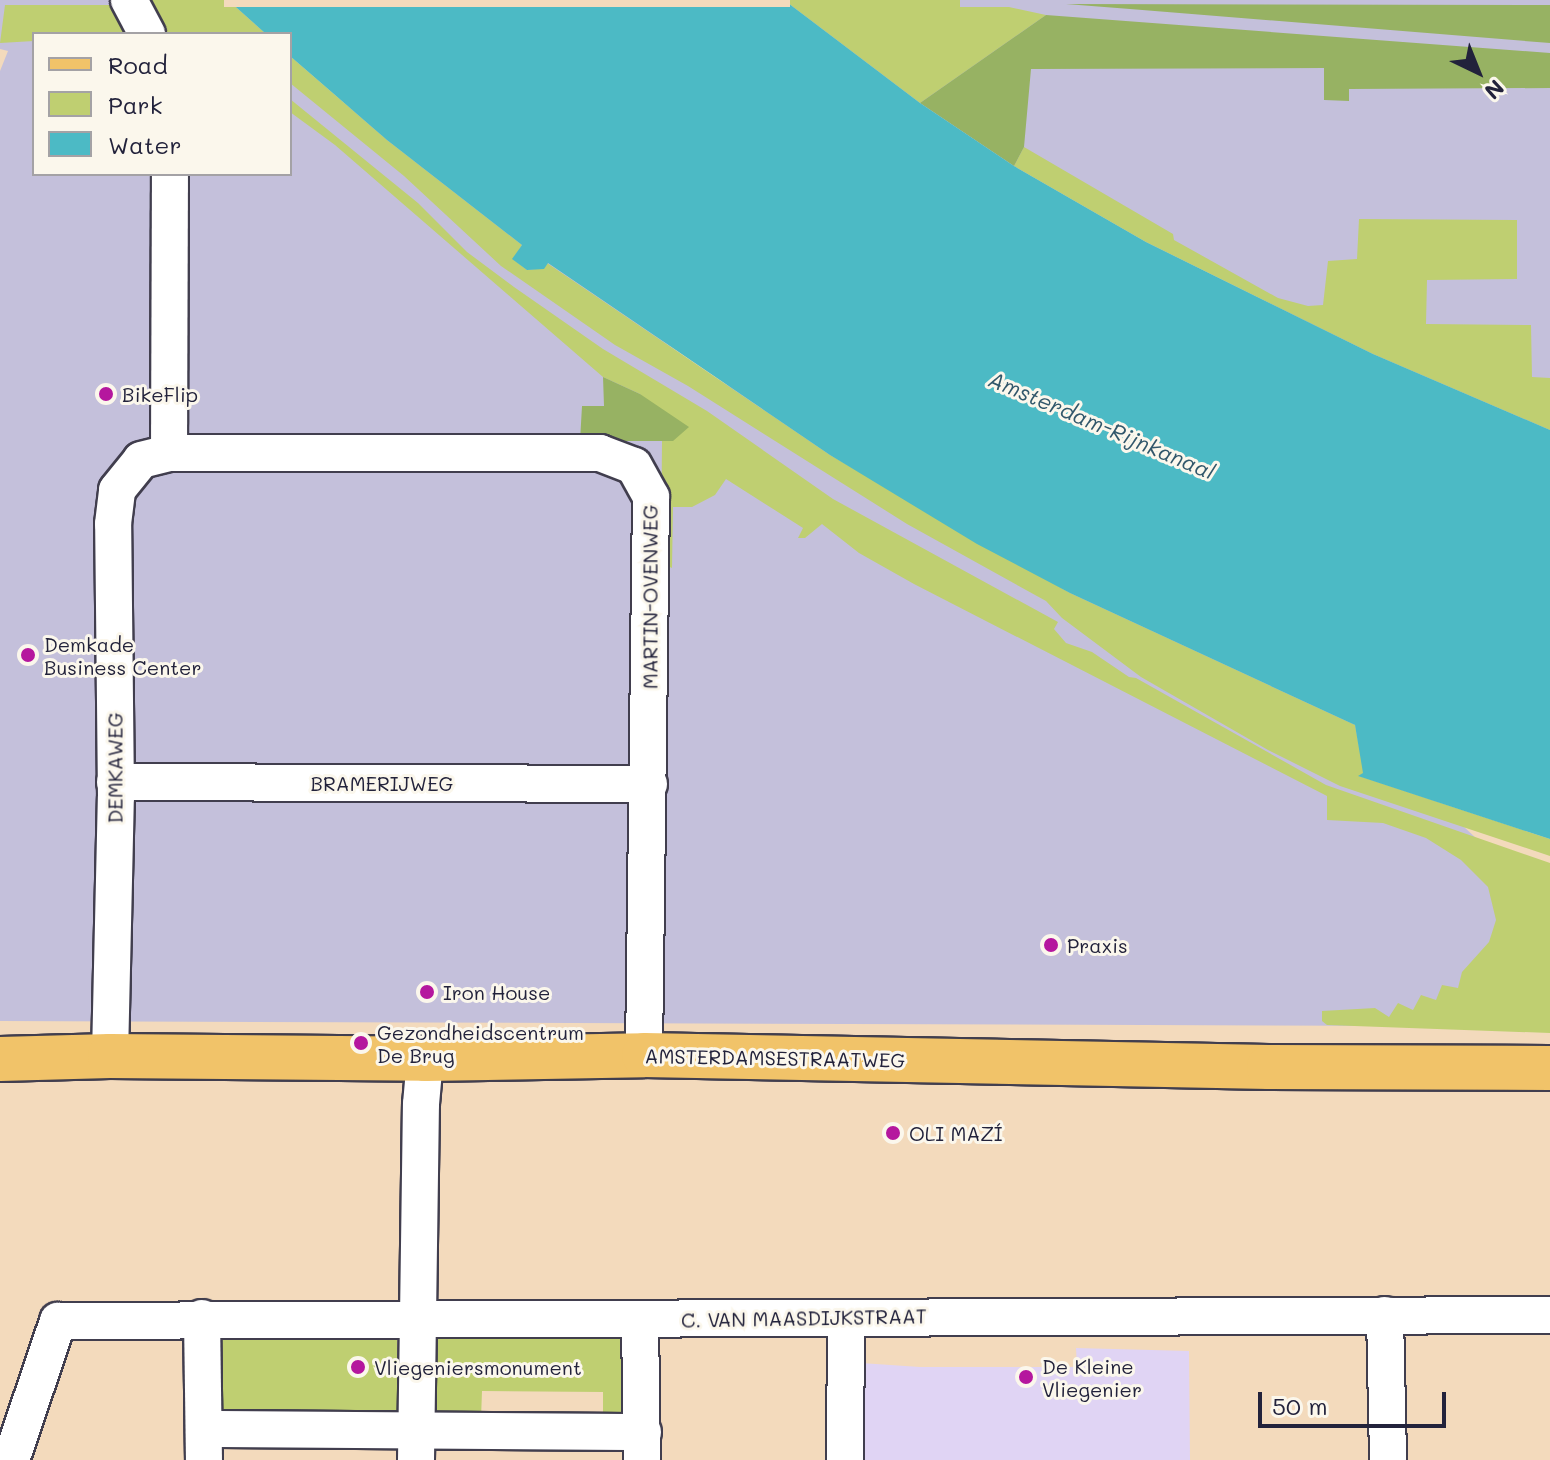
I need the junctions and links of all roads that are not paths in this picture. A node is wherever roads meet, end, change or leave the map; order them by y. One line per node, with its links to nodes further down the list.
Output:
1 (129, 0): 2 (street)
2 (146, 32)
3 (170, 176): 4 (street)
4 (169, 453): 5 (street, DEMKAWEG); 6 (street, MARTIN-OVENWEG)
5 (115, 782): 6 (street, BRAMERIJWEG); 8 (street, DEMKAWEG)
6 (649, 784): 7 (street, MARTIN-OVENWEG)
7 (644, 1055): 10 (main road, AMSTERDAMSESTRAATWEG); 11 (main road, AMSTERDAMSESTRAATWEG)
8 (110, 1056): 9 (main road, AMSTERDAMSESTRAATWEG); 10 (main road, AMSTERDAMSESTRAATWEG)
9 (0, 1059)
10 (425, 1059): 17 (street)
11 (1550, 1068)
12 (1385, 1315): 13 (street, C. VAN MAASDIJKSTRAAT); 15 (street, C. VAN MAASDIJKSTRAAT); 23 (street)
13 (1550, 1315)
14 (202, 1318): 17 (street, C. VAN MAASDIJKSTRAAT); 18 (street); 21 (street, C. VAN MAASDIJKSTRAAT)
15 (846, 1319): 16 (street, C. VAN MAASDIJKSTRAAT); 22 (street)
16 (640, 1320): 17 (street, C. VAN MAASDIJKSTRAAT); 20 (street)
17 (418, 1322): 19 (street)
18 (204, 1445): 19 (street)
19 (416, 1445): 20 (street)
20 (642, 1446)
21 (11, 1460)
22 (845, 1460)
23 (1388, 1460)

